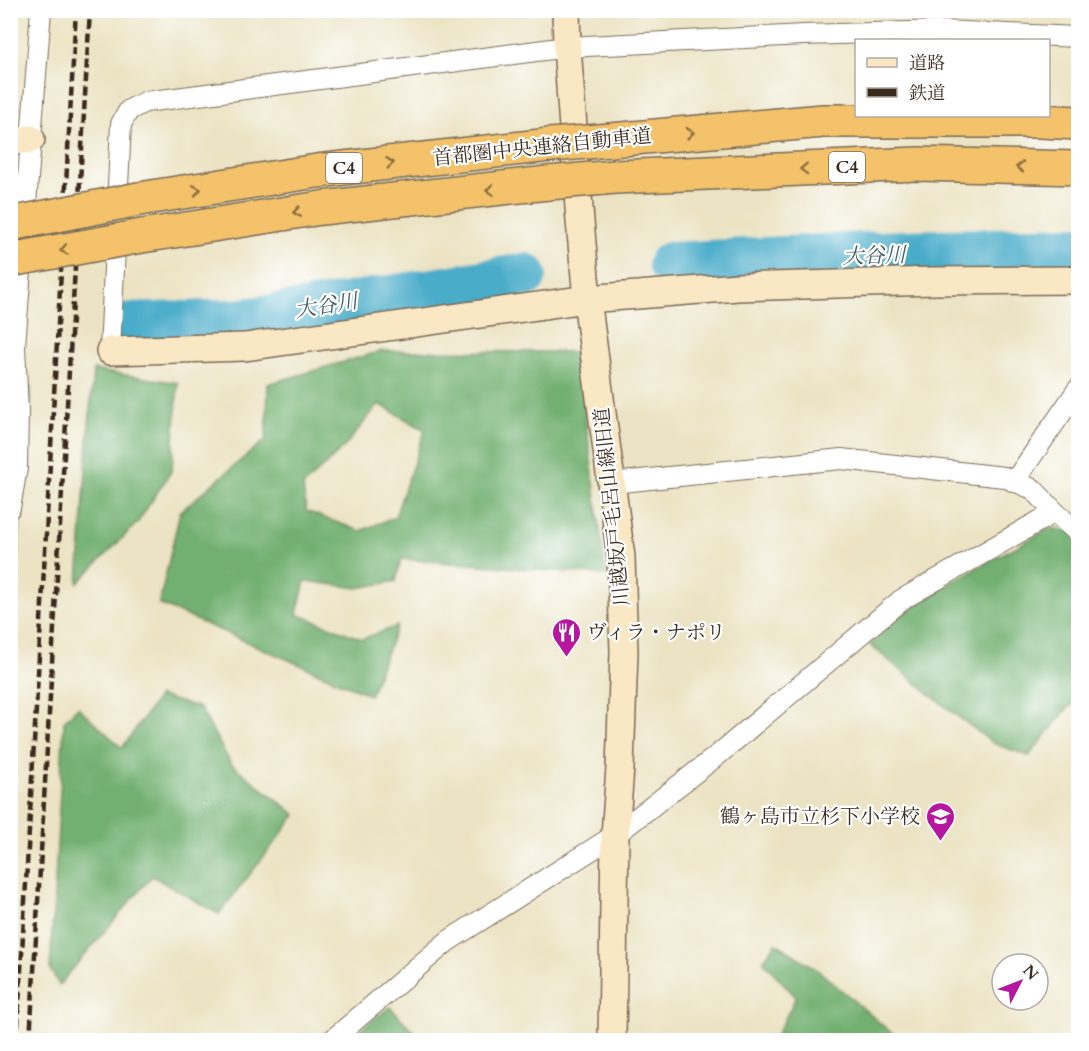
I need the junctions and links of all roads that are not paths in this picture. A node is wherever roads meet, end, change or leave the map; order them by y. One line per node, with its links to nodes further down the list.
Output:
1 (41, 10): 6 (street)
2 (566, 10): 4 (street, 川越坂戸毛呂山線旧道)
3 (1078, 37): 4 (street)
4 (567, 47): 11 (street, 川越坂戸毛呂山線旧道); 13 (street)
5 (1078, 123): 8 (highway, 首都圏中央連絡自動車道 / C4, one-way to 5, bridge)
6 (21, 140): 12 (street)
7 (1078, 168): 9 (highway, 首都圏中央連絡自動車道 / C4, one-way to 9, bridge)
8 (10, 224)
9 (10, 260)
10 (1078, 280): 11 (street)
11 (587, 299): 13 (street); 16 (street, 川越坂戸毛呂山線旧道)
12 (13, 346): 17 (street)
13 (110, 351)
14 (1078, 389): 15 (street)
15 (1014, 482): 16 (street); 18 (street)
16 (612, 483): 20 (street, 川越坂戸毛呂山線旧道)
17 (10, 508)
18 (1055, 512): 19 (street); 20 (street)
19 (1078, 533)
20 (615, 835): 21 (street); 22 (street, 川越坂戸毛呂山線旧道)
21 (332, 1041)
22 (612, 1041)

